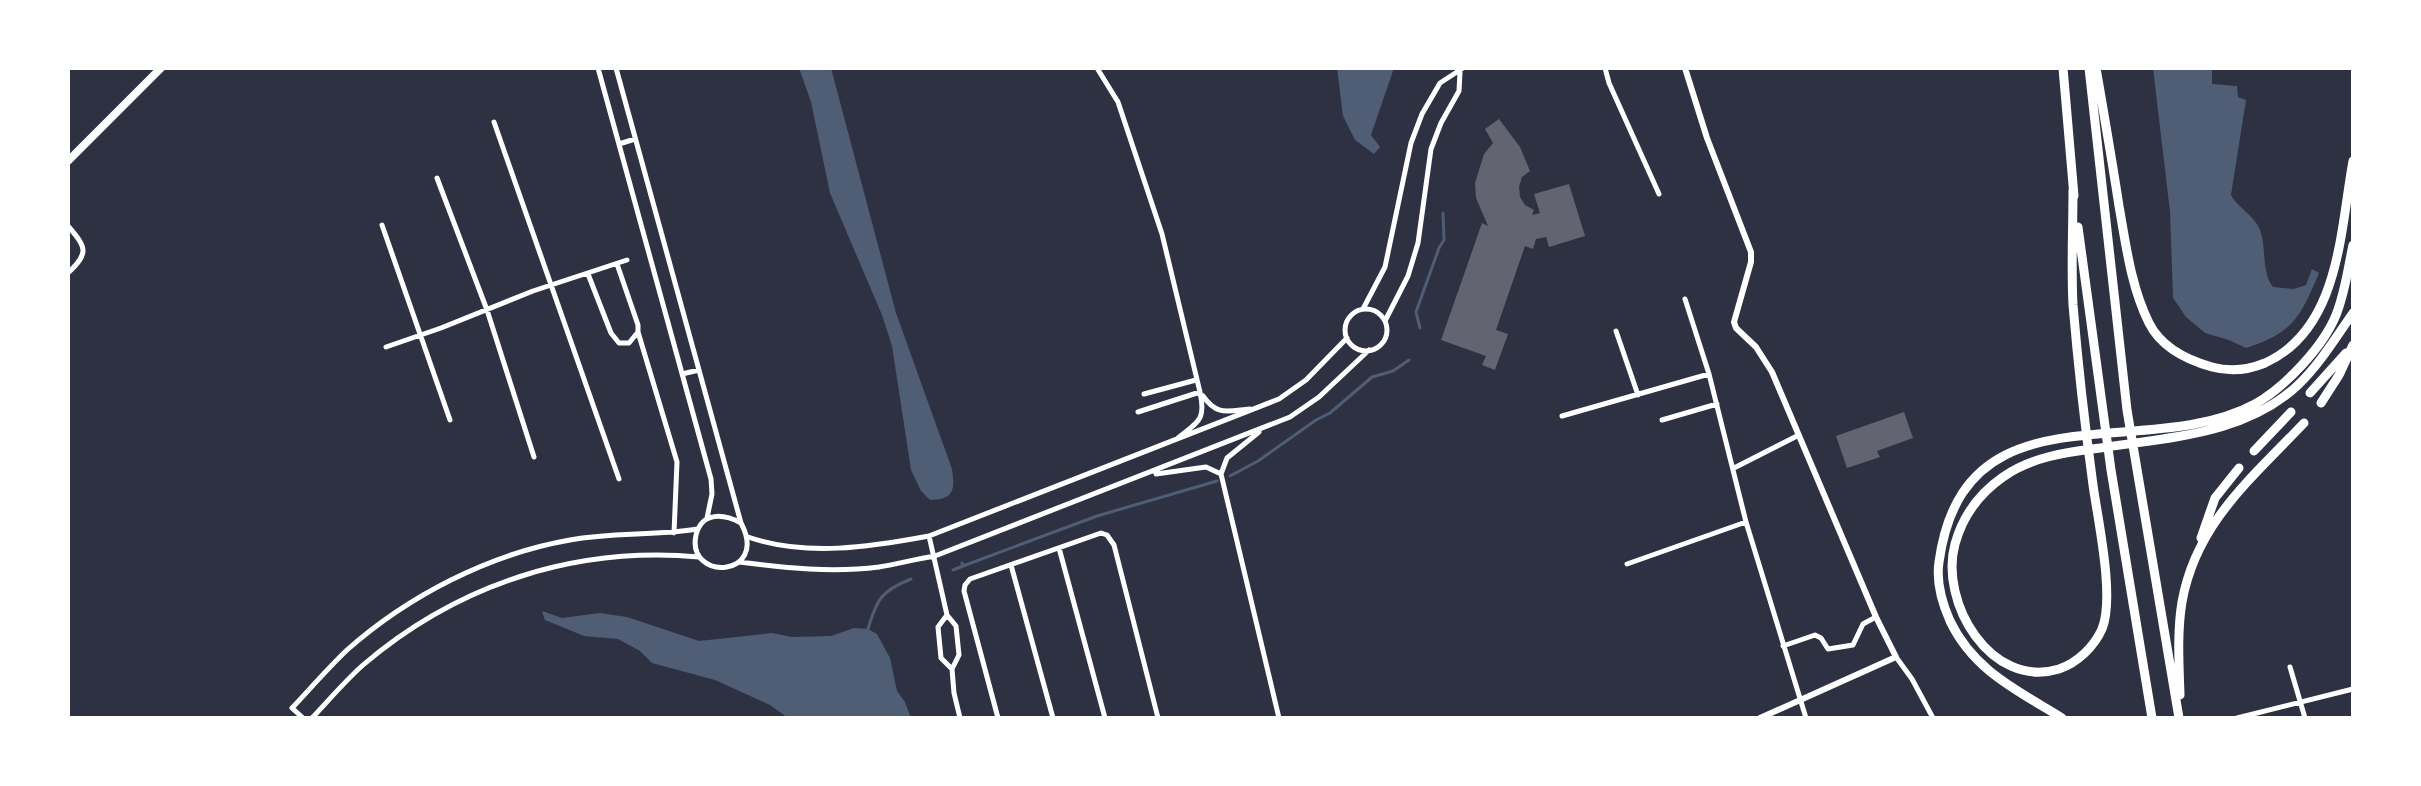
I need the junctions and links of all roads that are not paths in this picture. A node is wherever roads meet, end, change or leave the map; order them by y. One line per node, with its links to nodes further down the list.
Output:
1 (161, 68): 14 (main road)
2 (598, 68): 13 (street)
3 (616, 68): 12 (street)
4 (1097, 68): 44 (street)
5 (1605, 68): 18 (street)
6 (1685, 68): 59 (street)
7 (2063, 68): 17 (highway)
8 (2089, 68): 104 (highway)
9 (2096, 68): 15 (highway)
10 (1462, 70): 30 (street); 33 (street)
11 (494, 122): 27 (street)
12 (635, 139): 13 (street); 41 (street)
13 (619, 144): 42 (street)
14 (68, 161)
15 (2353, 161)
16 (437, 178): 31 (street)
17 (2073, 190): 32 (highway); 103 (highway)
18 (1659, 194)
19 (382, 225): 36 (street)
20 (68, 226): 24 (street)
21 (2353, 245): 28 (highway)
22 (627, 260): 23 (street)
23 (617, 264): 25 (street); 35 (street)
24 (68, 273)
25 (588, 274): 27 (street); 35 (street)
26 (2353, 276): 28 (highway)
27 (551, 286): 31 (street); 67 (street)
28 (2342, 296): 102 (highway)
29 (1685, 299): 43 (street)
30 (1363, 309): 33 (street); 37 (street)
31 (487, 310): 36 (street); 62 (street)
32 (2353, 313)
33 (1385, 321): 40 (street)
34 (1616, 331): 48 (street)
35 (638, 332): 72 (street)
36 (421, 335): 39 (street); 55 (street)
37 (1347, 338): 40 (street); 51 (street)
38 (2353, 344): 46 (highway); 49 (highway)
39 (386, 347)
40 (1369, 350): 58 (street)
41 (699, 370): 42 (street); 70 (street)
42 (682, 374): 68 (street)
43 (1709, 374): 48 (street); 50 (street)
44 (1196, 380): 45 (street); 47 (street)
45 (1200, 392): 51 (street); 52 (street); 60 (street)
46 (2310, 393)
47 (1144, 394)
48 (1638, 395): 54 (street)
49 (2321, 403)
50 (1717, 404): 56 (street); 63 (street)
51 (1257, 409): 60 (street)
52 (1138, 412)
53 (2291, 412): 61 (highway)
54 (1562, 416)
55 (450, 420)
56 (1662, 420)
57 (2304, 423): 76 (highway)
58 (1263, 429): 65 (street); 66 (street)
59 (1800, 435): 63 (street); 83 (street)
60 (1171, 443): 73 (street)
61 (2254, 451)
62 (534, 457)
63 (1734, 468): 69 (street)
64 (2239, 468): 76 (highway)
65 (1221, 474): 66 (street); 98 (street)
66 (1145, 475): 77 (street)
67 (619, 479)
68 (707, 518): 70 (street); 71 (street)
69 (1746, 522): 80 (street); 84 (street)
70 (741, 523): 74 (street)
71 (698, 529): 72 (street); 78 (street)
72 (674, 533): 91 (street)
73 (929, 536): 74 (street); 77 (street)
74 (748, 537): 79 (street)
75 (1059, 548): 81 (street); 96 (street); 97 (street)
76 (2198, 550): 104 (highway)
77 (935, 556): 79 (street); 82 (street)
78 (699, 557): 79 (street); 92 (street)
79 (739, 562)
80 (1627, 564)
81 (1011, 565): 94 (street); 95 (street)
82 (947, 615): 87 (street); 87 (street)
83 (1876, 617): 84 (street); 85 (street)
84 (1783, 646): 89 (street)
85 (1896, 657): 89 (street); 101 (street)
86 (2290, 667): 90 (street)
87 (952, 669): 93 (street)
88 (2353, 689): 90 (street)
89 (1799, 700): 99 (street); 100 (street)
90 (2302, 701): 105 (street); 106 (street)
91 (303, 718)
92 (312, 718)
93 (960, 718)
94 (998, 718)
95 (1053, 718)
96 (1105, 718)
97 (1158, 718)
98 (1279, 718)
99 (1760, 718)
100 (1806, 718)
101 (1933, 718)
102 (2062, 718)
103 (2152, 718)
104 (2179, 718)
105 (2237, 718)
106 (2305, 718)

